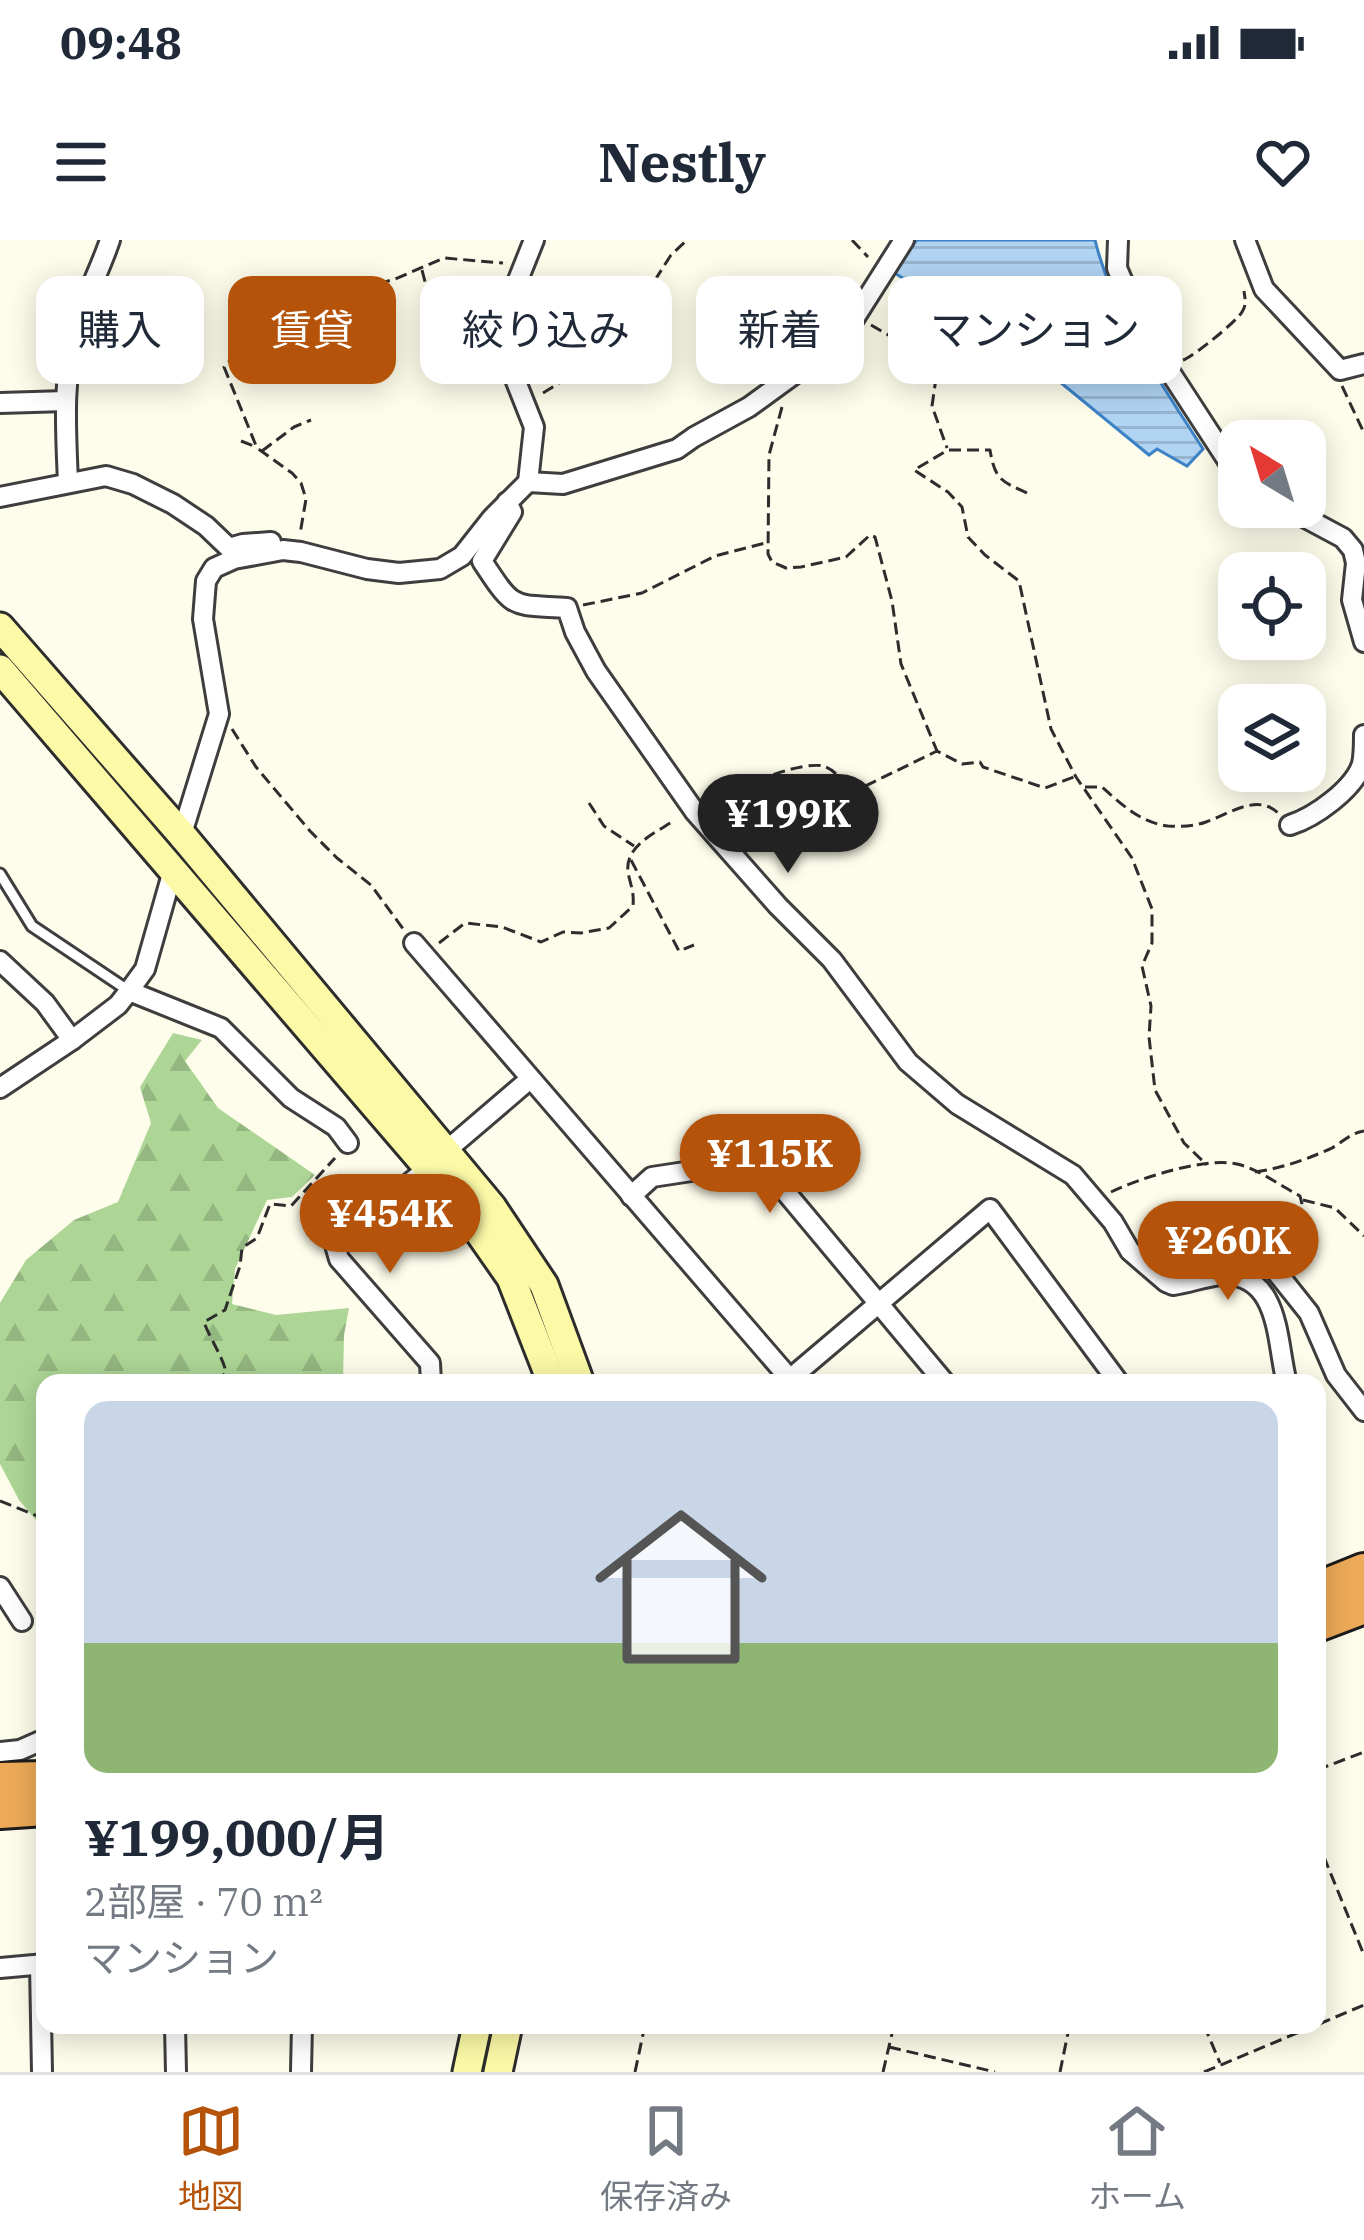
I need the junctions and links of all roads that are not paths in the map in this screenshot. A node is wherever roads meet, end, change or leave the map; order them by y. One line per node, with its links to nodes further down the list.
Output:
1 (110, 240): 7 (street)
2 (534, 240): 10 (street)
3 (904, 240): 10 (street)
4 (1118, 240): 9 (street)
5 (1245, 240): 6 (street)
6 (1364, 364)
7 (66, 401): 8 (street); 11 (street)
8 (0, 403)
9 (1218, 446)
10 (529, 482): 13 (street)
11 (68, 483): 12 (street); 15 (street)
12 (0, 497)
13 (507, 502): 15 (street); 33 (street)
14 (1324, 528): 17 (street)
15 (300, 547): 21 (street)
16 (0, 627): 21 (street)
17 (1364, 642)
18 (0, 669): 22 (street)
19 (1364, 735): 20 (street)
20 (1290, 825)
21 (182, 835): 22 (street); 31 (street)
22 (173, 871): 26 (street); 31 (street)
23 (0, 874): 26 (lane)
24 (419, 949): 28 (street)
25 (0, 961): 27 (street)
26 (129, 992): 27 (street); 30 (street)
27 (72, 1040): 29 (street)
28 (530, 1079): 31 (street); 32 (street)
29 (0, 1088)
30 (348, 1143)
31 (437, 1159): 35 (street); 36 (street); 37 (street)
32 (632, 1196): 34 (street); 38 (street)
33 (1155, 1270): 42 (street); 43 (street)
34 (879, 1305): 39 (street); 40 (street); 41 (street)
35 (431, 1374)
36 (548, 1374)
37 (577, 1374)
38 (782, 1374)
39 (796, 1374)
40 (937, 1374)
41 (1112, 1374)
42 (1285, 1374)
43 (1364, 1412)
44 (1364, 1572): 46 (highway)
45 (0, 1587): 49 (street)
46 (1326, 1587)
47 (1364, 1605): 48 (highway)
48 (1326, 1620)
49 (22, 1621)
50 (36, 1743): 51 (street)
51 (0, 1752)
52 (36, 1780): 53 (highway)
53 (0, 1781)
54 (36, 1808): 55 (highway)
55 (0, 1810)
56 (36, 1965): 57 (street)
57 (0, 1968)
58 (42, 2034): 63 (street)
59 (175, 2034): 64 (street)
60 (302, 2034): 65 (street)
61 (475, 2034): 66 (street)
62 (506, 2034): 67 (street)
63 (42, 2072)
64 (176, 2072)
65 (301, 2072)
66 (466, 2072)
67 (498, 2072)

